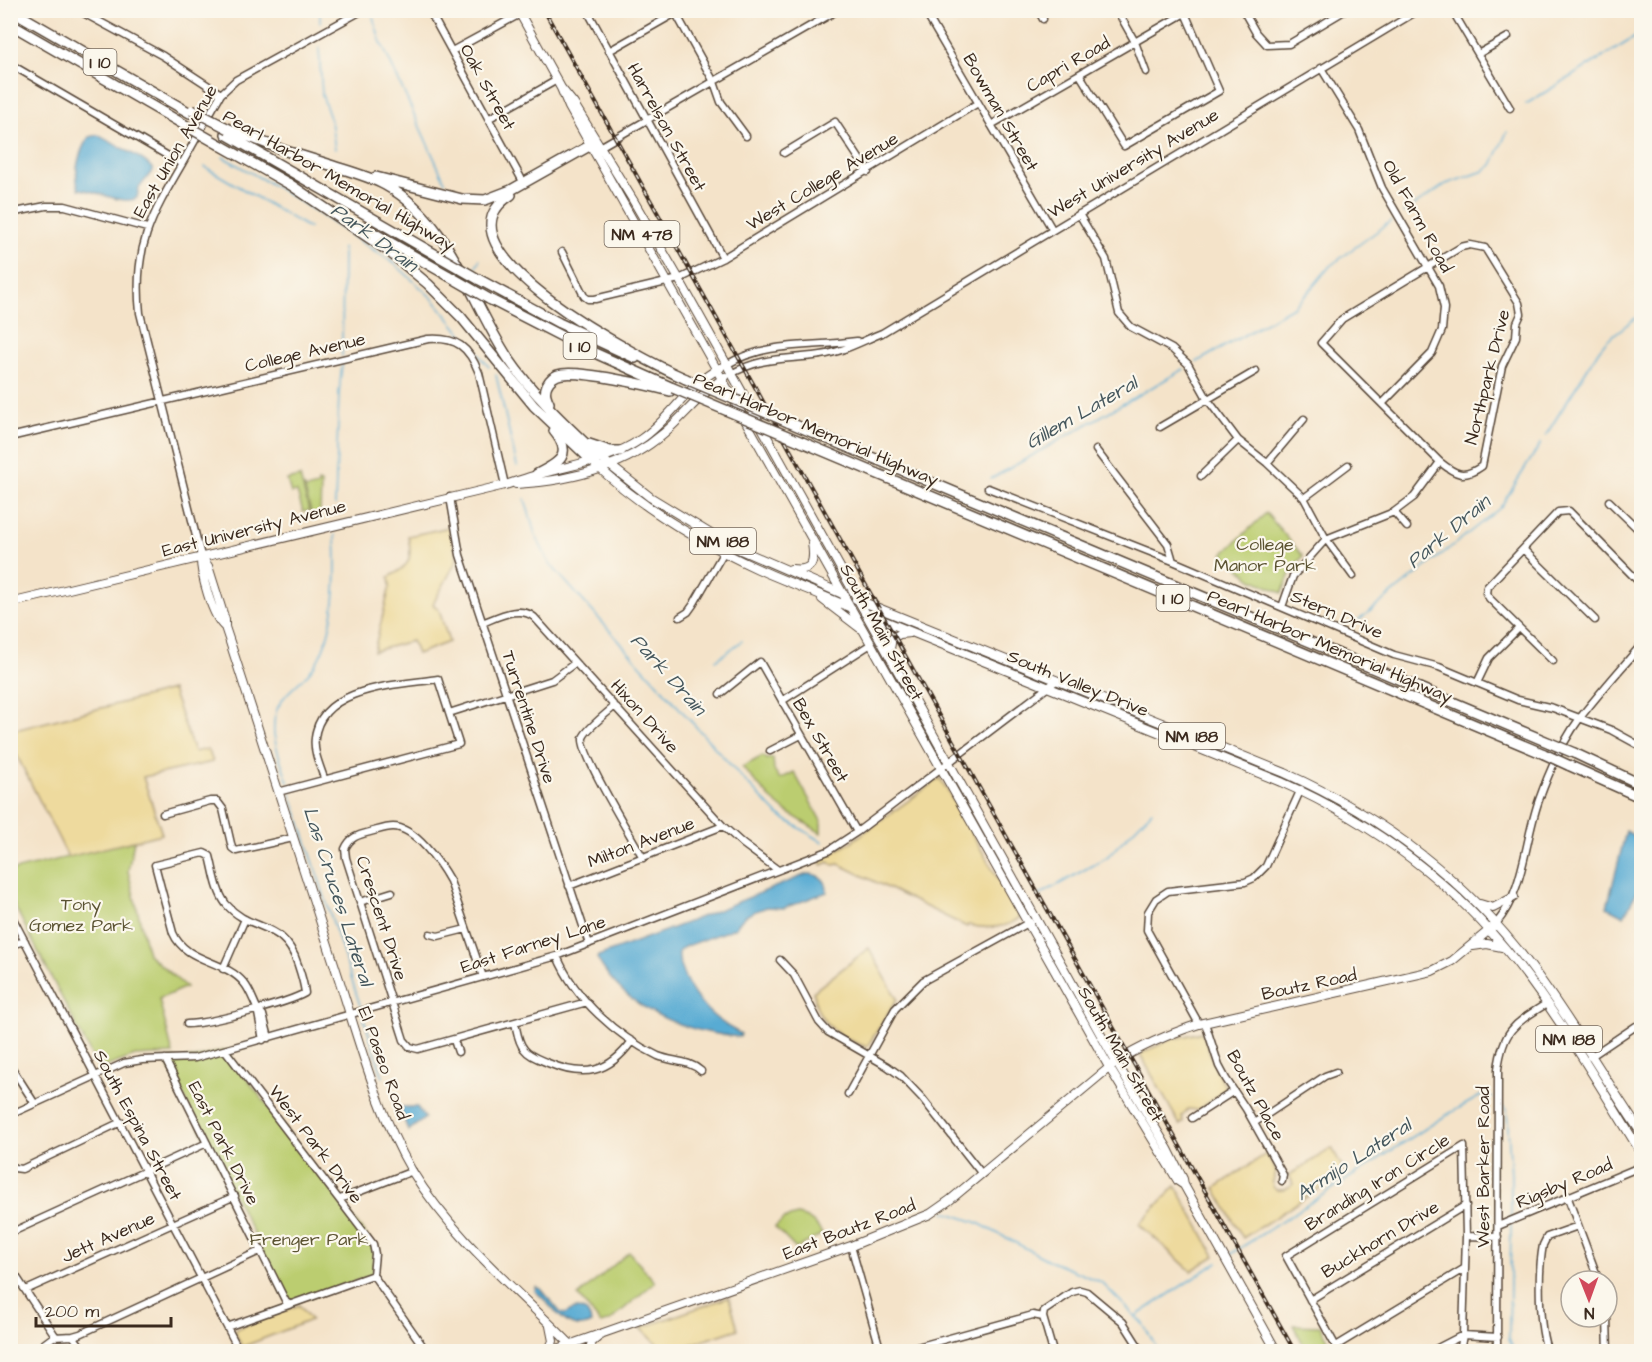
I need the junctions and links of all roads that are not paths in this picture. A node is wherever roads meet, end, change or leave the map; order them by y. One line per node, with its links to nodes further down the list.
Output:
1 (11, 10): 40 (highway, Pearl Harbor Memorial Highway / I 10, bridge)
2 (78, 10): 19 (street)
3 (363, 10): 15 (street, East Union Avenue)
4 (429, 10): 25 (street, Oak Street)
5 (587, 10): 26 (street, Harrelson Street)
6 (924, 10): 35 (street, Bowman Street)
7 (1038, 10): 21 (street)
8 (1117, 10): 24 (street)
9 (1243, 10): 20 (street)
10 (1329, 10): 20 (street)
11 (1346, 10): 20 (street)
12 (1419, 10): 29 (street, West University Avenue)
13 (1452, 10): 27 (street)
14 (834, 11): 33 (street)
15 (356, 12): 34 (street, East Union Avenue)
16 (519, 12): 25 (street); 32 (main road, South Main Street / NM 478)
17 (677, 12): 26 (street); 33 (street)
18 (1187, 12): 24 (street, Capri Road); 31 (street)
19 (91, 13): 34 (street)
20 (1333, 18)
21 (1043, 19)
22 (10, 24): 48 (highway, Pearl Harbor Memorial Highway / I 10, bridge)
23 (1508, 37): 27 (street)
24 (1135, 42): 30 (street); 31 (street, Capri Road)
25 (452, 51): 37 (street, Oak Street)
26 (609, 51): 38 (street, Harrelson Street)
27 (1478, 54): 36 (street)
28 (10, 64): 45 (street)
29 (1321, 68): 50 (street, West University Avenue); 55 (street, Old Farm Road)
30 (1146, 72)
31 (1080, 75): 39 (street, Capri Road)
32 (557, 80): 37 (street); 42 (main road, South Main Street / NM 478)
33 (714, 82): 38 (street); 41 (street)
34 (221, 94): 45 (street, East Union Avenue)
35 (978, 104): 39 (street, Bowman Street); 46 (street, West College Avenue)
36 (1510, 108)
37 (488, 119): 47 (street, Oak Street)
38 (646, 120): 42 (street); 54 (street, Harrelson Street)
39 (991, 125): 52 (street, Bowman Street)
40 (228, 132): 44 (highway); 60 (highway, Pearl Harbor Memorial Highway / I 10, bridge)
41 (746, 136)
42 (595, 148): 44 (highway); 56 (main road, South Main Street / NM 478); 57 (main road, South Main Street / NM 478); 60 (highway)
43 (784, 153): 46 (street)
44 (324, 163): 70 (highway)
45 (182, 164): 51 (street, East Union Avenue)
46 (868, 172): 54 (street, West College Avenue)
47 (521, 178)
48 (288, 183): 65 (highway, Pearl Harbor Memorial Highway / I 10, bridge); 69 (highway)
49 (10, 213): 51 (street)
50 (1079, 214): 52 (street, West University Avenue); 66 (street)
51 (147, 228): 67 (street, East Union Avenue)
52 (1052, 229): 58 (street, West University Avenue)
53 (562, 252): 57 (street, West College Avenue)
54 (723, 258): 56 (street, West College Avenue)
55 (1427, 267): 68 (street, Old Farm Road); 68 (street, Northpark Drive); 78 (street, Northpark Drive)
56 (679, 279): 57 (street, West College Avenue); 59 (main road, South Main Street / NM 478)
57 (668, 282): 61 (main road, South Main Street / NM 478)
58 (863, 340): 59 (street, West University Avenue); 63 (street, West University Avenue)
59 (726, 365): 61 (main road, West University Avenue); 63 (main road, South Main Street / NM 478)
60 (657, 366): 137 (highway, Pearl Harbor Memorial Highway / I 10, bridge)
61 (717, 369): 64 (main road, South Main Street / NM 478); 77 (main road, East University Avenue)
62 (1256, 371): 66 (street)
63 (731, 374): 64 (main road, West University Avenue); 105 (main road, South Main Street / NM 478)
64 (723, 379): 82 (main road); 93 (main road, South Main Street / NM 478)
65 (673, 390): 70 (highway); 140 (highway, Pearl Harbor Memorial Highway / I 10, bridge)
66 (1208, 400): 72 (street); 74 (street)
67 (162, 402): 73 (street, College Avenue); 85 (street, College Avenue); 98 (street, East Union Avenue)
68 (1382, 404): 78 (street, Northpark Drive)
69 (534, 406): 79 (highway); 83 (highway)
70 (562, 419): 75 (highway)
71 (1304, 419): 80 (street)
72 (1160, 427)
73 (10, 437)
74 (1238, 440): 80 (street); 84 (street)
75 (584, 442): 77 (highway); 79 (highway)
76 (1096, 450): 99 (street)
77 (621, 451): 79 (main road, East University Avenue)
78 (1440, 462): 90 (street)
79 (598, 463): 82 (main road, South Valley Drive / NM 188); 83 (main road, East University Avenue); 85 (main road, East University Avenue); 97 (main road, South Valley Drive / NM 188)
80 (1267, 464): 88 (street)
81 (1348, 465): 88 (street)
82 (610, 466): 95 (main road, South Valley Drive / NM 188)
83 (537, 474): 85 (main road, East University Avenue)
84 (1201, 476)
85 (505, 485): 87 (main road, East University Avenue)
86 (988, 488): 99 (street, Stern Drive)
87 (450, 497): 98 (main road, East University Avenue); 112 (street, Turrentine Drive)
88 (1304, 498): 94 (street)
89 (1609, 501): 92 (street)
90 (1394, 512): 91 (street); 94 (street)
91 (1407, 527)
92 (1641, 533)
93 (812, 538): 100 (main road); 104 (main road, South Main Street / NM 478)
94 (1326, 539): 101 (street); 107 (street)
95 (729, 545): 97 (street); 100 (main road, South Valley Drive / NM 188)
96 (1523, 549): 102 (street); 111 (street); 113 (street)
97 (724, 553): 103 (main road, South Valley Drive / NM 188); 110 (street)
98 (201, 556): 106 (main road, East University Avenue); 139 (main road, El Paseo Road)
99 (1173, 561): 107 (street, Stern Drive)
100 (780, 568): 104 (main road, South Valley Drive / NM 188)
101 (1353, 576)
102 (1641, 585)
103 (805, 589): 108 (main road, South Valley Drive / NM 188); 115 (main road)
104 (844, 594): 105 (main road, South Valley Drive / NM 188); 108 (main road, South Main Street / NM 478)
105 (857, 600): 109 (main road, South Main Street / NM 478); 121 (main road, South Valley Drive / NM 188)
106 (10, 603)
107 (1282, 607): 122 (street, Stern Drive)
108 (851, 608): 109 (main road, South Valley Drive / NM 188); 115 (main road, South Main Street / NM 478)
109 (864, 613): 114 (main road, South Valley Drive / NM 188); 118 (main road, South Main Street / NM 478)
110 (680, 617)
111 (1595, 620)
112 (482, 623): 120 (street, Hixon Drive); 125 (street, Turrentine Drive)
113 (1519, 628): 119 (street); 122 (street)
114 (914, 633): 118 (main road); 123 (main road, South Valley Drive / NM 188)
115 (867, 635): 116 (main road, South Main Street / NM 478)
116 (871, 644): 126 (street); 134 (main road, South Main Street / NM 478)
117 (1641, 644): 129 (street)
118 (888, 656): 133 (main road, South Main Street / NM 478)
119 (1552, 661)
120 (575, 663): 125 (street); 127 (street, Hixon Drive)
121 (1056, 681): 123 (street, East Farney Lane); 136 (main road, South Valley Drive / NM 188)
122 (1477, 682): 129 (street, Stern Drive)
123 (1046, 686): 133 (street, East Farney Lane); 138 (main road, South Valley Drive / NM 188)
124 (720, 694): 126 (street, Bex Street)
125 (507, 695): 128 (street); 147 (street, Turrentine Drive)
126 (782, 701): 130 (street, Bex Street)
127 (615, 706): 142 (street, Hixon Drive); 145 (street)
128 (449, 713): 135 (street); 135 (street)
129 (1580, 719): 131 (street, Stern Drive); 149 (street)
130 (801, 735): 132 (street); 143 (street, Bex Street)
131 (1641, 747)
132 (770, 751)
133 (948, 763): 134 (street, East Farney Lane); 154 (main road, South Main Street / NM 478)
134 (941, 768): 143 (street, East Farney Lane); 154 (main road, South Main Street / NM 478)
135 (324, 778): 139 (street)
136 (1304, 782): 138 (street, Boutz Place); 151 (main road, South Valley Drive / NM 188)
137 (1641, 785)
138 (1300, 790): 157 (main road, South Valley Drive / NM 188); 174 (street, Boutz Place)
139 (278, 792): 144 (main road, El Paseo Road)
140 (1641, 798)
141 (164, 814): 144 (street)
142 (723, 826): 145 (street, Milton Avenue); 146 (street, Hixon Drive)
143 (857, 832): 146 (street, East Farney Lane)
144 (293, 838): 172 (main road, El Paseo Road)
145 (643, 858): 147 (street, Milton Avenue)
146 (777, 870): 160 (street, East Farney Lane)
147 (569, 886): 160 (street, Turrentine Drive)
148 (392, 892): 150 (street)
149 (1514, 897): 151 (main road); 155 (street)
150 (360, 902): 156 (street, Crescent Drive); 168 (street, Crescent Drive)
151 (1477, 903): 155 (main road, South Valley Drive / NM 188)
152 (10, 913): 159 (street, South Espina Street)
153 (245, 919): 166 (street); 166 (street); 171 (street)
154 (1032, 921): 183 (street); 187 (main road, South Main Street / NM 478)
155 (1496, 924): 157 (main road, Boutz Road); 184 (main road, South Valley Drive / NM 188)
156 (466, 929): 158 (street); 167 (street, Crescent Drive)
157 (1490, 930): 162 (main road, Boutz Road); 163 (main road, South Valley Drive / NM 188)
158 (430, 934)
159 (25, 941): 161 (street); 191 (street, South Espina Street)
160 (589, 944): 164 (street, East Farney Lane)
161 (10, 945)
162 (1472, 946): 163 (main road); 174 (main road, Boutz Road)
163 (1506, 949): 170 (main road, South Valley Drive / NM 188)
164 (557, 956): 167 (street, East Farney Lane); 169 (street)
165 (780, 960): 183 (street)
166 (223, 969): 171 (street)
167 (483, 977): 168 (street, East Farney Lane)
168 (393, 1002): 172 (street, East Farney Lane); 178 (street, Crescent Drive)
169 (587, 1002): 173 (street, Crescent Drive); 179 (street)
170 (1546, 1004): 186 (main road, South Valley Drive / NM 188); 213 (street, West Barker Road)
171 (257, 1008): 175 (street); 177 (street)
172 (350, 1015): 177 (street, East Farney Lane); 205 (main road, El Paseo Road)
173 (515, 1023): 178 (street, Crescent Drive); 179 (street)
174 (1202, 1023): 182 (main road, Boutz Road); 192 (street, Boutz Place)
175 (187, 1024)
176 (1636, 1026): 184 (street)
177 (266, 1039): 180 (street, East Farney Lane)
178 (454, 1040): 181 (street)
179 (632, 1041): 189 (street)
180 (225, 1050): 185 (street, East Farney Lane); 210 (street, West Park Drive)
181 (458, 1052)
182 (1128, 1054): 187 (main road, East Boutz Road)
183 (869, 1056): 193 (street); 206 (street)
184 (1591, 1056): 186 (street); 199 (main road, South Valley Drive / NM 188)
185 (165, 1059): 191 (street, East Farney Lane); 200 (street, East Park Drive)
186 (1583, 1061): 201 (main road, South Valley Drive / NM 188)
187 (1113, 1064): 206 (main road, East Boutz Road); 249 (main road, South Main Street / NM 478)
188 (10, 1065): 194 (street)
189 (701, 1071)
190 (1336, 1072): 198 (street)
191 (96, 1077): 194 (street, East Farney Lane); 197 (street, South Espina Street)
192 (1234, 1091): 196 (street); 198 (street, Boutz Place)
193 (849, 1094)
194 (34, 1104): 195 (street, East Farney Lane)
195 (10, 1115)
196 (1192, 1118)
197 (121, 1122): 202 (street); 204 (street, South Espina Street)
198 (1254, 1123): 207 (street, Boutz Place)
199 (1641, 1134)
200 (207, 1143): 204 (street); 208 (street, East Park Drive)
201 (1641, 1154)
202 (10, 1164)
203 (1641, 1166): 209 (street, Rigsby Road)
204 (147, 1171): 212 (street, South Espina Street); 215 (street)
205 (412, 1171): 210 (street); 229 (main road, El Paseo Road)
206 (982, 1174): 218 (main road, East Boutz Road)
207 (1282, 1181)
208 (235, 1196): 212 (street, Jett Avenue); 219 (street, East Park Drive)
209 (1568, 1198): 213 (street, Rigsby Road); 214 (street)
210 (340, 1199): 223 (street, West Park Drive)
211 (1466, 1205): 216 (street, Branding Iron Circle); 226 (street, Buckhorn Drive); 226 (street, Branding Iron Circle)
212 (173, 1225): 224 (street, South Espina Street); 225 (street, Jett Avenue)
213 (1498, 1226): 217 (street, West Barker Road)
214 (1578, 1226): 222 (street); 253 (street)
215 (10, 1233)
216 (1466, 1236): 217 (street); 221 (street, Branding Iron Circle)
217 (1498, 1237): 236 (street, West Barker Road)
218 (851, 1246): 234 (main road, East Boutz Road); 245 (street)
219 (262, 1250): 224 (street); 227 (street, East Park Drive)
220 (10, 1267): 225 (street)
221 (1465, 1268): 232 (street, Branding Iron Circle); 238 (street)
222 (1594, 1269)
223 (373, 1275): 227 (street); 242 (street)
224 (201, 1278): 230 (street, South Espina Street); 233 (street)
225 (26, 1290): 235 (street)
226 (1310, 1300): 238 (street, Branding Iron Circle)
227 (289, 1304): 230 (street)
228 (1043, 1317): 246 (street); 247 (street); 248 (street)
229 (550, 1325): 237 (main road, El Paseo Road); 243 (main road)
230 (227, 1327): 241 (street, South Espina Street)
231 (1607, 1329): 254 (street)
232 (1463, 1335): 236 (street); 250 (street); 251 (street, Branding Iron Circle)
233 (73, 1336): 235 (street); 240 (street)
234 (599, 1336): 237 (main road, East Boutz Road); 244 (main road)
235 (56, 1337): 239 (street)
236 (1498, 1337): 252 (street, West Barker Road)
237 (575, 1348): 243 (main road, East Boutz Road)
238 (1338, 1349)
239 (33, 1352)
240 (85, 1352)
241 (240, 1352)
242 (427, 1352)
243 (549, 1352)
244 (590, 1352)
245 (881, 1352)
246 (899, 1352)
247 (1053, 1352)
248 (1142, 1352)
249 (1277, 1352)
250 (1430, 1352)
251 (1460, 1352)
252 (1497, 1352)
253 (1548, 1352)
254 (1608, 1352)

